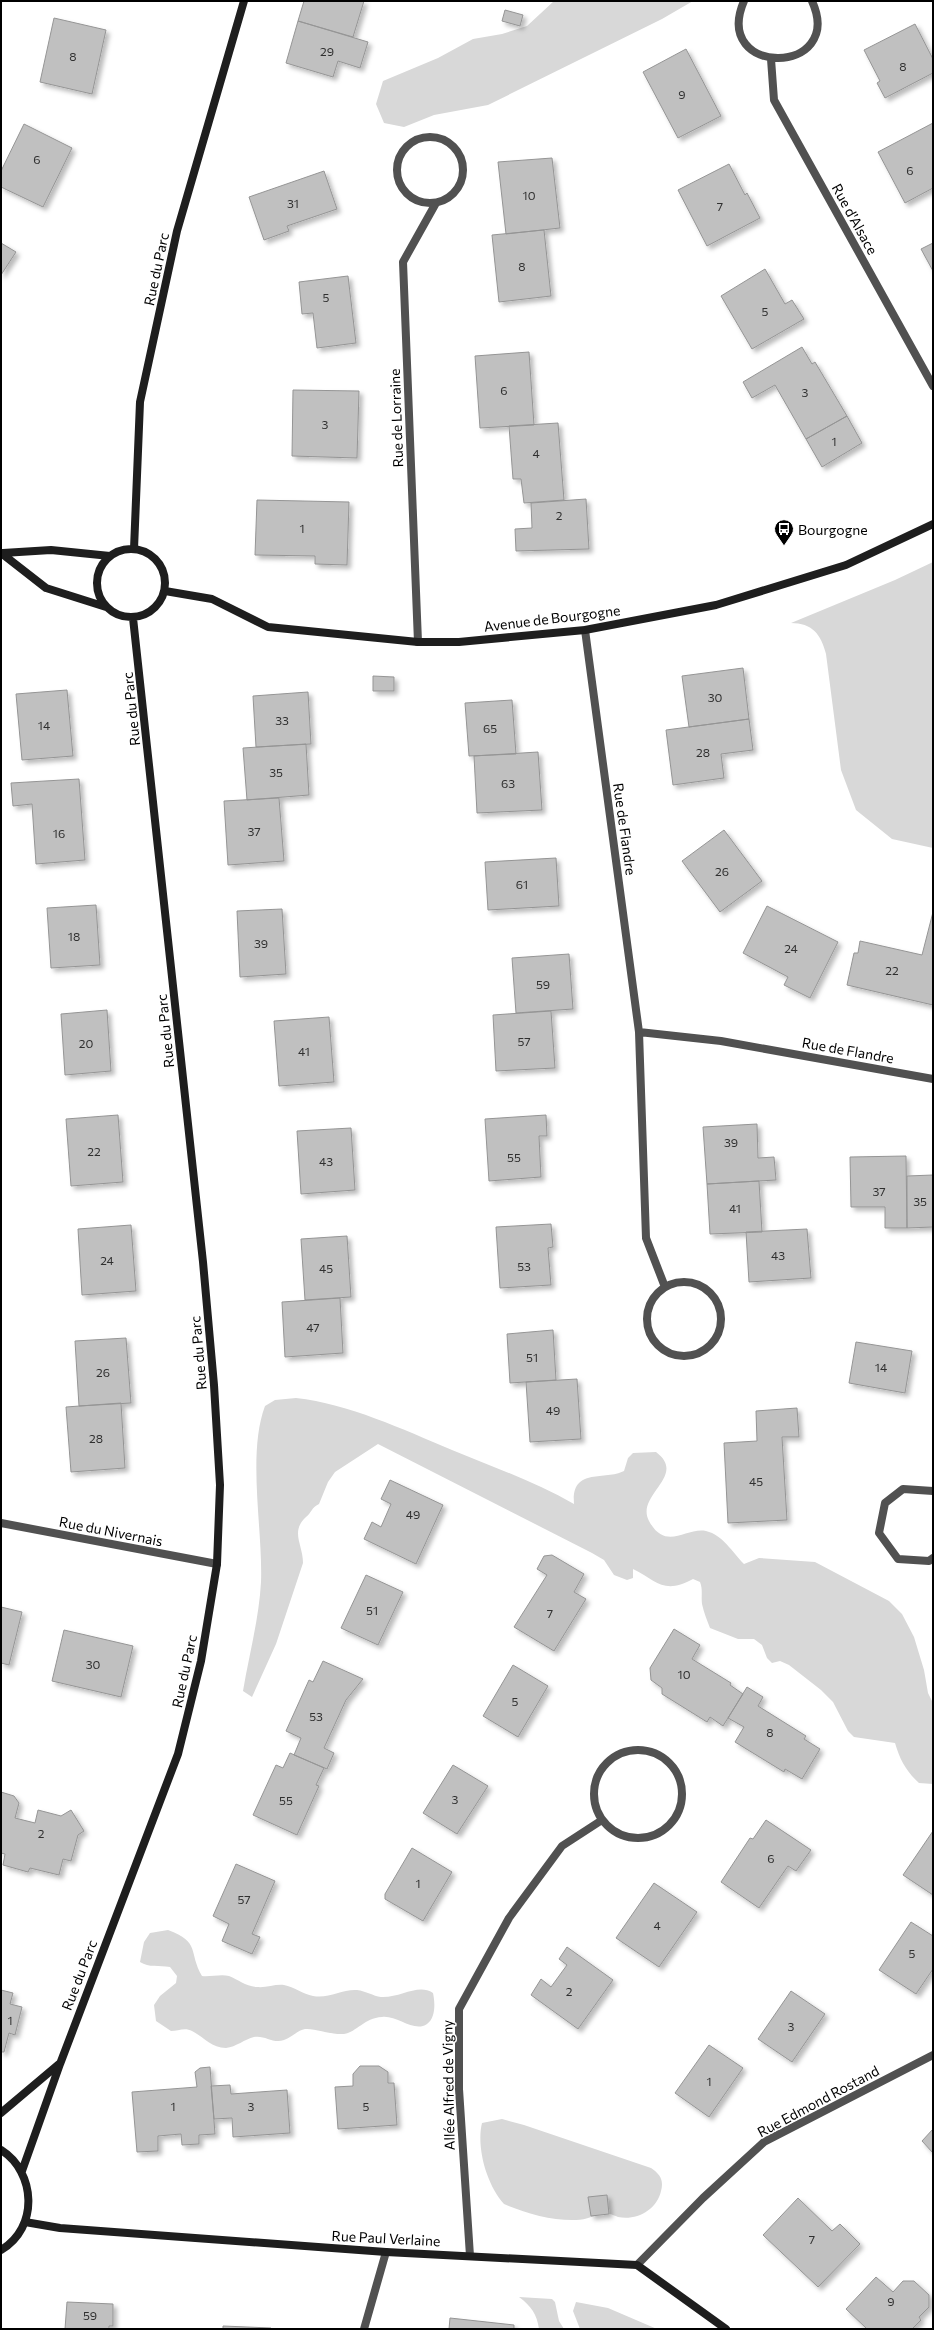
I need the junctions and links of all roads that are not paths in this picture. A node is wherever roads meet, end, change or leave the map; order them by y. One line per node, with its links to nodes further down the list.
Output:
1 (244, 1): 8 (street, Rue du Parc)
2 (744, 1): 4 (street)
3 (812, 1): 4 (street)
4 (771, 59): 6 (street, Rue d'Alsace)
5 (436, 203): 5 (street); 15 (street, Rue de Lorraine)
6 (933, 386)
7 (933, 524): 14 (street, Avenue de Bourgogne)
8 (134, 549): 10 (street); 11 (street)
9 (2, 553): 10 (street); 12 (street)
10 (110, 556): 12 (street)
11 (165, 591): 13 (street); 15 (street, Avenue de Bourgogne)
12 (106, 607): 13 (street)
13 (133, 618): 22 (street, Rue du Parc)
14 (585, 630): 15 (street, Avenue de Bourgogne); 16 (street, Rue de Flandre)
15 (418, 642)
16 (639, 1032): 17 (street, Rue de Flandre); 18 (street, Rue de Flandre)
17 (933, 1079)
18 (665, 1287): 18 (street)
19 (933, 1491): 21 (street)
20 (1, 1523): 22 (street, Rue du Nivernais)
21 (933, 1558)
22 (217, 1564): 25 (street, Rue du Parc)
23 (602, 1820): 23 (street); 32 (street, Allée Alfred de Vigny)
24 (933, 2055): 33 (street, Rue Edmond Rostand)
25 (60, 2064): 26 (street, Rue du Parc); 28 (street, Rue du Parc)
26 (1, 2113)
27 (1, 2150): 28 (street)
28 (22, 2171): 29 (street)
29 (25, 2222): 30 (street); 31 (street, Rue Paul Verlaine)
30 (1, 2250)
31 (386, 2252): 32 (street, Rue Paul Verlaine); 34 (street)
32 (470, 2256): 33 (street, Rue Paul Verlaine)
33 (637, 2265): 35 (street)
34 (364, 2329)
35 (726, 2329)

